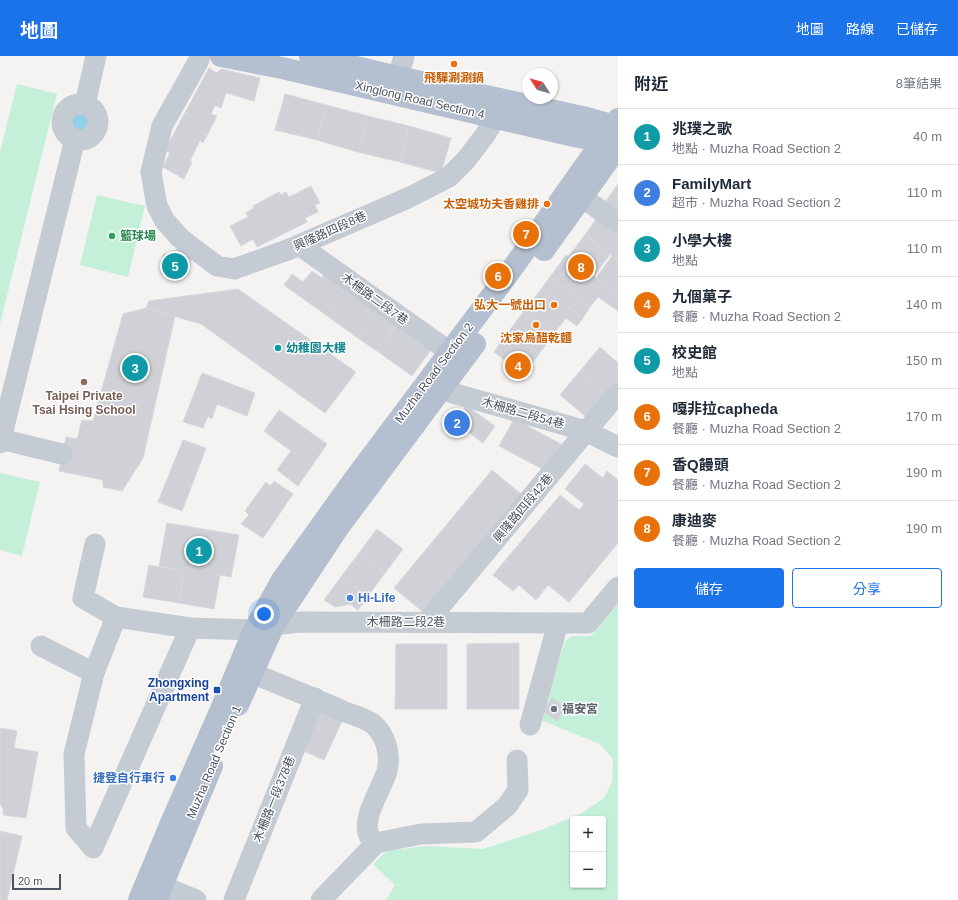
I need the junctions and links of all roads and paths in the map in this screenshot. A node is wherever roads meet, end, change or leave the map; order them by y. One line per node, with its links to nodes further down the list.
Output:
1 (96, 56): 16 (street)
2 (200, 56): 11 (street, 興隆路四段8巷)
3 (221, 56): 6 (main road, Xinglong Road Section 4)
4 (310, 56): 6 (main road, Xinglong Road Section 4)
5 (404, 56): 6 (street)
6 (396, 86): 7 (main road, Xinglong Road Section 4); 8 (main road, Xinglong Road Section 4)
7 (495, 118): 8 (main road, Xinglong Road Section 4); 11 (street, 興隆路四段8巷)
8 (614, 134): 9 (main road, Muzha Road Section 2); 12 (main road, Muzha Road Section 2)
9 (582, 197): 10 (street); 13 (main road, Muzha Road Section 2)
10 (618, 223)
11 (299, 245): 12 (street, 木柵路二段7巷)
12 (450, 352): 13 (main road, Muzha Road Section 2)
13 (435, 386): 15 (street, 木柵路二段54巷); 24 (main road, Muzha Road Section 2)
14 (618, 393): 15 (street, 興隆路四段42巷)
15 (586, 431): 17 (street, 木柵路二段54巷); 22 (street, 興隆路四段42巷)
16 (0, 440): 18 (street)
17 (618, 447)
18 (62, 454)
19 (95, 544): 21 (street)
20 (618, 587): 23 (street, 木柵路二段2巷)
21 (116, 617): 25 (street, 木柵路二段2巷); 27 (street)
22 (427, 622): 23 (street, 木柵路二段2巷); 24 (street, 木柵路二段2巷)
23 (558, 623): 30 (street)
24 (264, 627): 25 (street, 木柵路二段2巷); 28 (main road, Muzha Road Section 1); 34 (main road, Muzha Road Section 1)
25 (190, 628): 27 (street)
26 (41, 646): 27 (street)
27 (94, 673)
28 (252, 673): 29 (street); 33 (main road, Muzha Road Section 1)
29 (315, 698): 32 (street); 36 (street, 木柵路一段378巷)
30 (530, 725)
31 (517, 760): 32 (street)
32 (376, 843): 37 (street)
33 (159, 893): 35 (street)
34 (138, 900)
35 (196, 900)
36 (234, 900)
37 (321, 900)

